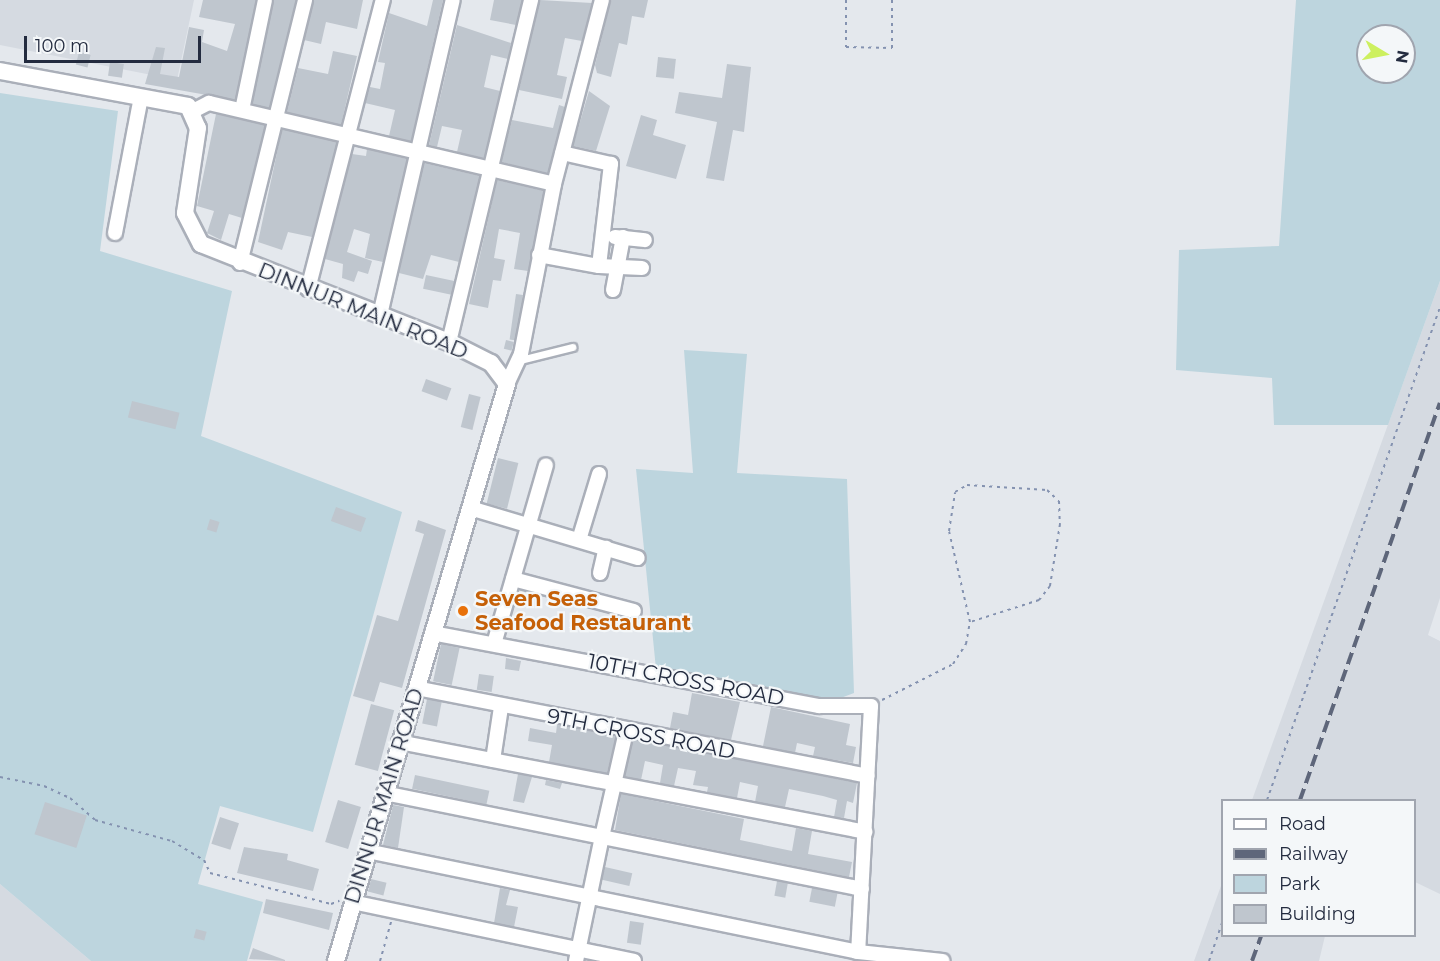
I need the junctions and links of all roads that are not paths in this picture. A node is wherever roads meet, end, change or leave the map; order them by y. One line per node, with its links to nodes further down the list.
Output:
1 (265, 0): 9 (street)
2 (305, 0): 11 (street)
3 (383, 0): 12 (street)
4 (453, 0): 13 (street)
5 (531, 0): 15 (street)
6 (602, 0): 14 (street)
7 (0, 71): 8 (street)
8 (141, 96): 10 (street); 17 (street)
9 (242, 110): 10 (street); 11 (street)
10 (193, 111): 22 (street, DINNUR MAIN ROAD)
11 (278, 119): 12 (street); 22 (street)
12 (350, 136): 13 (street); 26 (street)
13 (417, 152): 15 (street); 28 (street)
14 (562, 153): 16 (street); 18 (street)
15 (491, 169): 16 (street); 29 (street)
16 (554, 184): 21 (street)
17 (115, 233)
18 (604, 236): 19 (street); 23 (street)
19 (623, 237): 20 (street); 24 (street)
20 (645, 240)
21 (539, 255): 23 (street); 31 (street)
22 (240, 263): 26 (street, DINNUR MAIN ROAD)
23 (599, 266): 24 (street)
24 (619, 266): 25 (street); 27 (street)
25 (642, 268)
26 (308, 289): 28 (street, DINNUR MAIN ROAD)
27 (613, 290)
28 (380, 315): 29 (street, DINNUR MAIN ROAD)
29 (449, 342): 32 (street, DINNUR MAIN ROAD)
30 (572, 347): 31 (lane)
31 (512, 363): 32 (street)
32 (507, 384): 35 (street, DINNUR MAIN ROAD)
33 (546, 465): 36 (street)
34 (598, 474): 37 (street)
35 (470, 508): 36 (street); 43 (street, DINNUR MAIN ROAD)
36 (528, 525): 37 (street); 41 (street)
37 (579, 540): 38 (street)
38 (606, 548): 39 (street); 40 (street)
39 (638, 558)
40 (600, 573)
41 (513, 579): 42 (street); 44 (street)
42 (634, 612)
43 (432, 633): 44 (street, 10TH CROSS ROAD); 45 (street, DINNUR MAIN ROAD)
44 (494, 644): 50 (street, 10TH CROSS ROAD)
45 (416, 688): 46 (street, 9TH CROSS ROAD); 48 (street, DINNUR MAIN ROAD)
46 (501, 707): 47 (street, 9TH CROSS ROAD); 49 (street)
47 (626, 731): 50 (street, 9TH CROSS ROAD); 51 (street)
48 (399, 742): 49 (street); 52 (street, DINNUR MAIN ROAD)
49 (493, 760): 51 (street)
50 (868, 776): 53 (street)
51 (614, 784): 53 (street); 54 (street)
52 (384, 794): 54 (street); 55 (street, DINNUR MAIN ROAD)
53 (865, 832): 56 (street)
54 (602, 837): 56 (street); 57 (street)
55 (367, 851): 57 (street); 58 (street, DINNUR MAIN ROAD)
56 (862, 889): 59 (street)
57 (591, 896): 59 (street); 60 (street)
58 (352, 902): 60 (street); 61 (street, DINNUR MAIN ROAD)
59 (858, 952): 63 (street)
60 (577, 955): 62 (street)
61 (336, 961)
62 (634, 961)
63 (942, 961)

